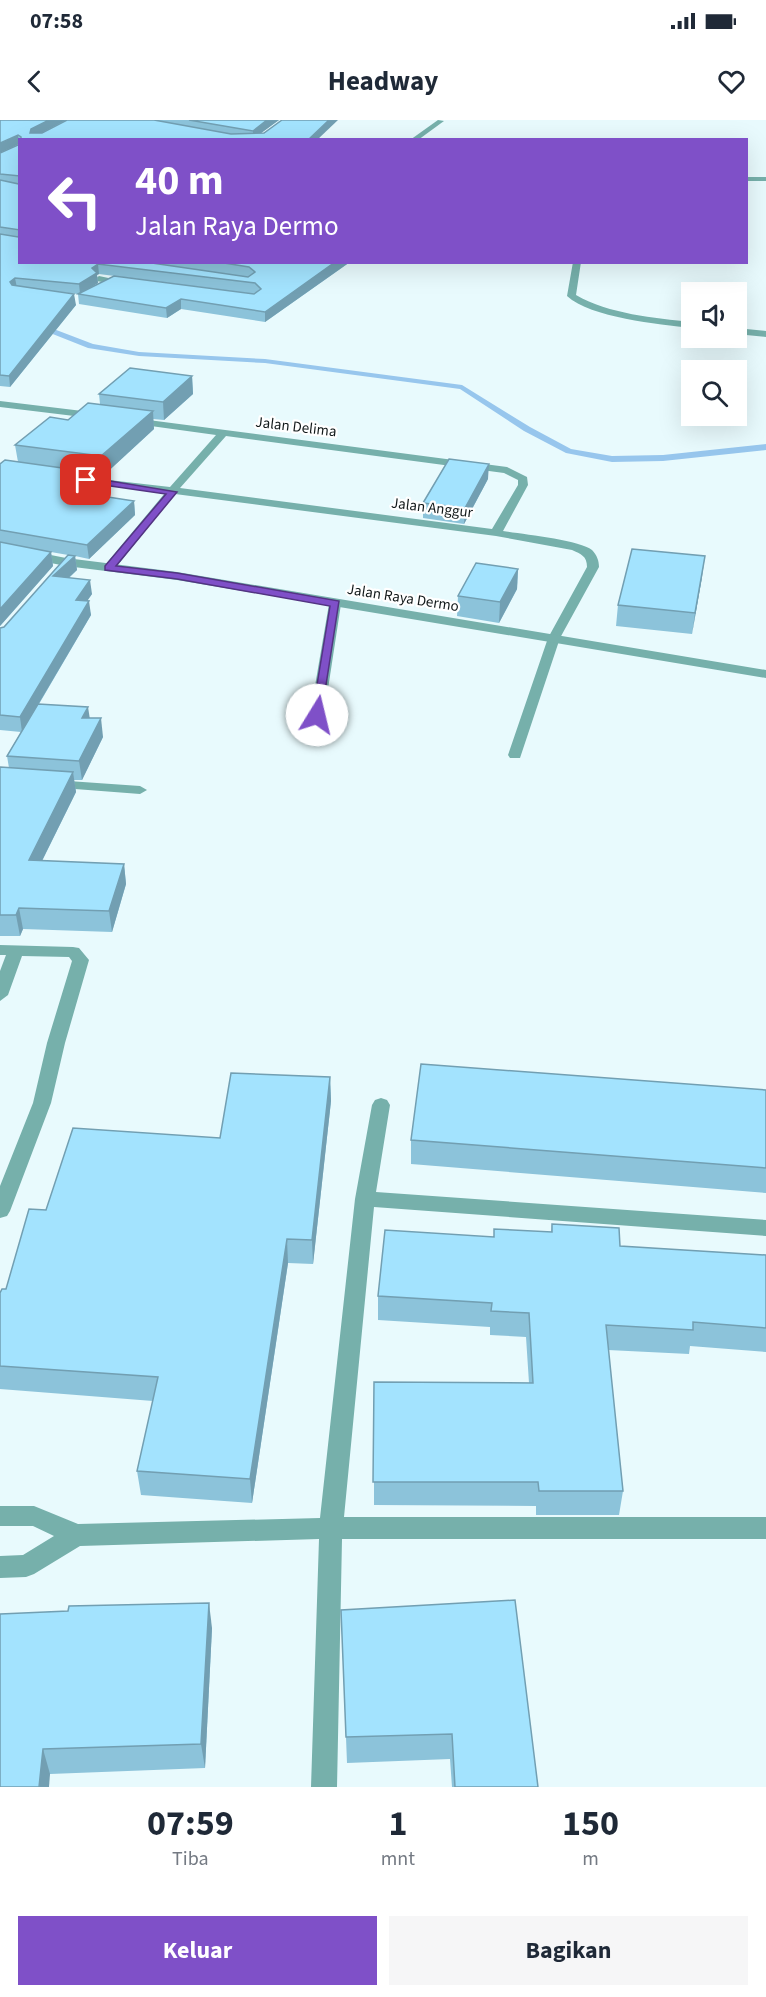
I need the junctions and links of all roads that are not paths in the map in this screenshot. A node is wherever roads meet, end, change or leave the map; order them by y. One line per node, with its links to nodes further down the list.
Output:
1 (441, 121): 2 (street)
2 (416, 138)
3 (748, 179): 4 (street)
4 (766, 179)
5 (577, 264): 10 (street)
6 (117, 270): 7 (street)
7 (99, 279): 8 (street); 8 (street)
8 (113, 281): 9 (street)
9 (137, 284)
10 (681, 323)
11 (747, 332): 12 (street)
12 (766, 334)
13 (0, 404): 14 (street, Jalan Delima)
14 (224, 432): 16 (street); 17 (street, Jalan Delima)
15 (57, 476): 16 (street, Jalan Anggur)
16 (172, 492): 17 (street, Jalan Anggur); 19 (street)
17 (496, 533): 21 (street, Jalan Anggur)
18 (0, 549): 19 (street, Jalan Raya Dermo)
19 (109, 568): 20 (street, Jalan Raya Dermo)
20 (335, 604): 21 (street, Jalan Raya Dermo); 23 (street)
21 (554, 638): 22 (street, Jalan Raya Dermo); 24 (street)
22 (766, 674)
23 (317, 715)
24 (515, 755)
25 (35, 783): 26 (street)
26 (140, 790)
27 (7, 951): 28 (street); 31 (street)
28 (0, 995)
29 (381, 1105): 30 (street)
30 (365, 1199): 32 (street); 34 (street)
31 (0, 1211)
32 (766, 1228)
33 (0, 1516): 36 (street)
34 (331, 1528): 35 (street); 36 (street); 38 (street)
35 (766, 1528)
36 (76, 1535): 37 (street)
37 (0, 1567)
38 (324, 1787)

